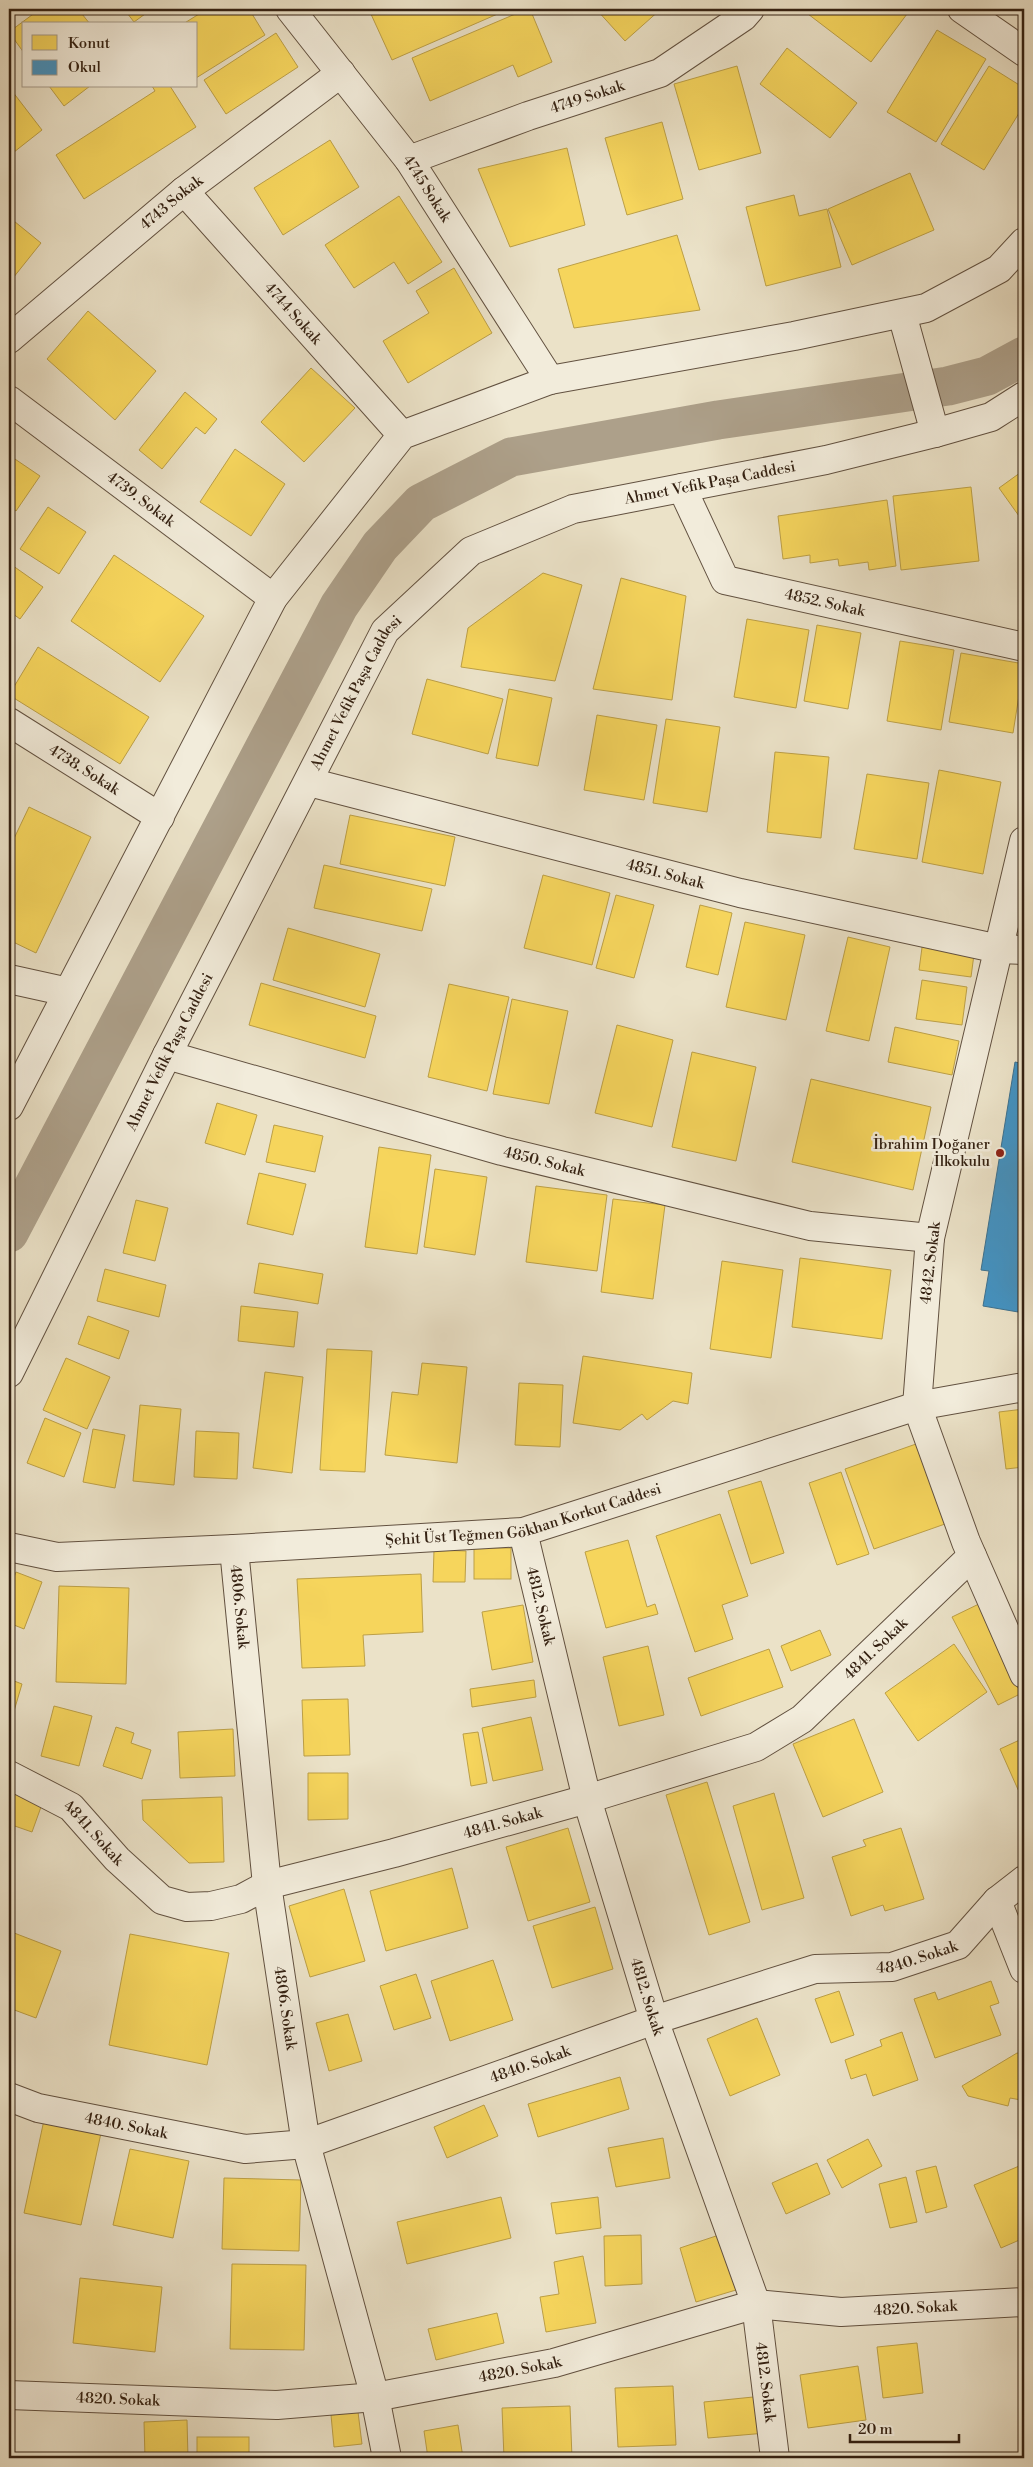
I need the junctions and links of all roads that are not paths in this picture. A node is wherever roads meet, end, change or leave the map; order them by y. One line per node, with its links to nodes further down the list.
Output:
1 (750, 9): 6 (street, 4749 Sokak)
2 (962, 9): 4 (street)
3 (303, 12): 5 (street, 4745 Sokak)
4 (1024, 52)
5 (341, 73): 6 (street, 4745 Sokak); 7 (street, 4743 Sokak)
6 (409, 160): 11 (street, 4745 Sokak)
7 (184, 191): 10 (street, 4743 Sokak); 15 (street, 4744 Sokak)
8 (1024, 242): 9 (street)
9 (902, 314): 11 (street); 14 (street)
10 (9, 339)
11 (550, 380): 15 (street)
12 (1024, 396): 14 (street, Ahmet Vefik Paşa Caddesi)
13 (9, 400): 17 (street, 4739. Sokak)
14 (935, 433): 16 (street, Ahmet Vefik Paşa Caddesi)
15 (402, 435): 17 (street)
16 (682, 488): 18 (street, 4852. Sokak); 20 (street, Ahmet Vefik Paşa Caddesi)
17 (273, 598): 21 (street)
18 (1024, 647)
19 (9, 722): 21 (street, 4738. Sokak)
20 (309, 782): 23 (street, 4851. Sokak); 26 (street, Ahmet Vefik Paşa Caddesi)
21 (160, 817): 25 (street)
22 (1024, 841): 23 (street, 4842. Sokak)
23 (1012, 949): 28 (street, 4842. Sokak)
24 (9, 979): 25 (street)
25 (68, 992): 27 (street)
26 (167, 1054): 28 (street, 4850. Sokak); 29 (street, Ahmet Vefik Paşa Caddesi)
27 (9, 1106)
28 (930, 1238): 31 (street, 4842. Sokak)
29 (9, 1373)
30 (1024, 1387): 31 (street, Şehit Üst Teğmen Gökhan Korkut Caddesi)
31 (917, 1406): 32 (street, Şehit Üst Teğmen Gökhan Korkut Caddesi); 35 (street, 4842. Sokak)
32 (523, 1532): 34 (street, Şehit Üst Teğmen Gökhan Korkut Caddesi); 38 (street, 4812. Sokak)
33 (9, 1547): 34 (street, Şehit Üst Teğmen Gökhan Korkut Caddesi)
34 (234, 1549): 40 (street, 4806. Sokak)
35 (972, 1556): 36 (street, 4842. Sokak); 38 (street, 4841. Sokak)
36 (1024, 1674)
37 (9, 1776): 40 (street, 4841. Sokak)
38 (587, 1799): 40 (street, 4841. Sokak); 43 (street, 4812. Sokak)
39 (1024, 1880): 41 (street, 4840. Sokak)
40 (267, 1885): 45 (street, 4806. Sokak)
41 (996, 1900): 42 (street); 43 (street, 4840. Sokak)
42 (1024, 1969)
43 (654, 2020): 45 (street, 4840. Sokak); 47 (street, 4812. Sokak)
44 (9, 2097): 45 (street, 4840. Sokak)
45 (306, 2144): 49 (street, 4806. Sokak)
46 (1024, 2302): 47 (street, 4820. Sokak)
47 (756, 2304): 49 (street, 4820. Sokak); 51 (street, 4812. Sokak)
48 (9, 2395): 49 (street, 4820. Sokak)
49 (375, 2397): 50 (street, 4806. Sokak)
50 (387, 2458)
51 (775, 2458)

